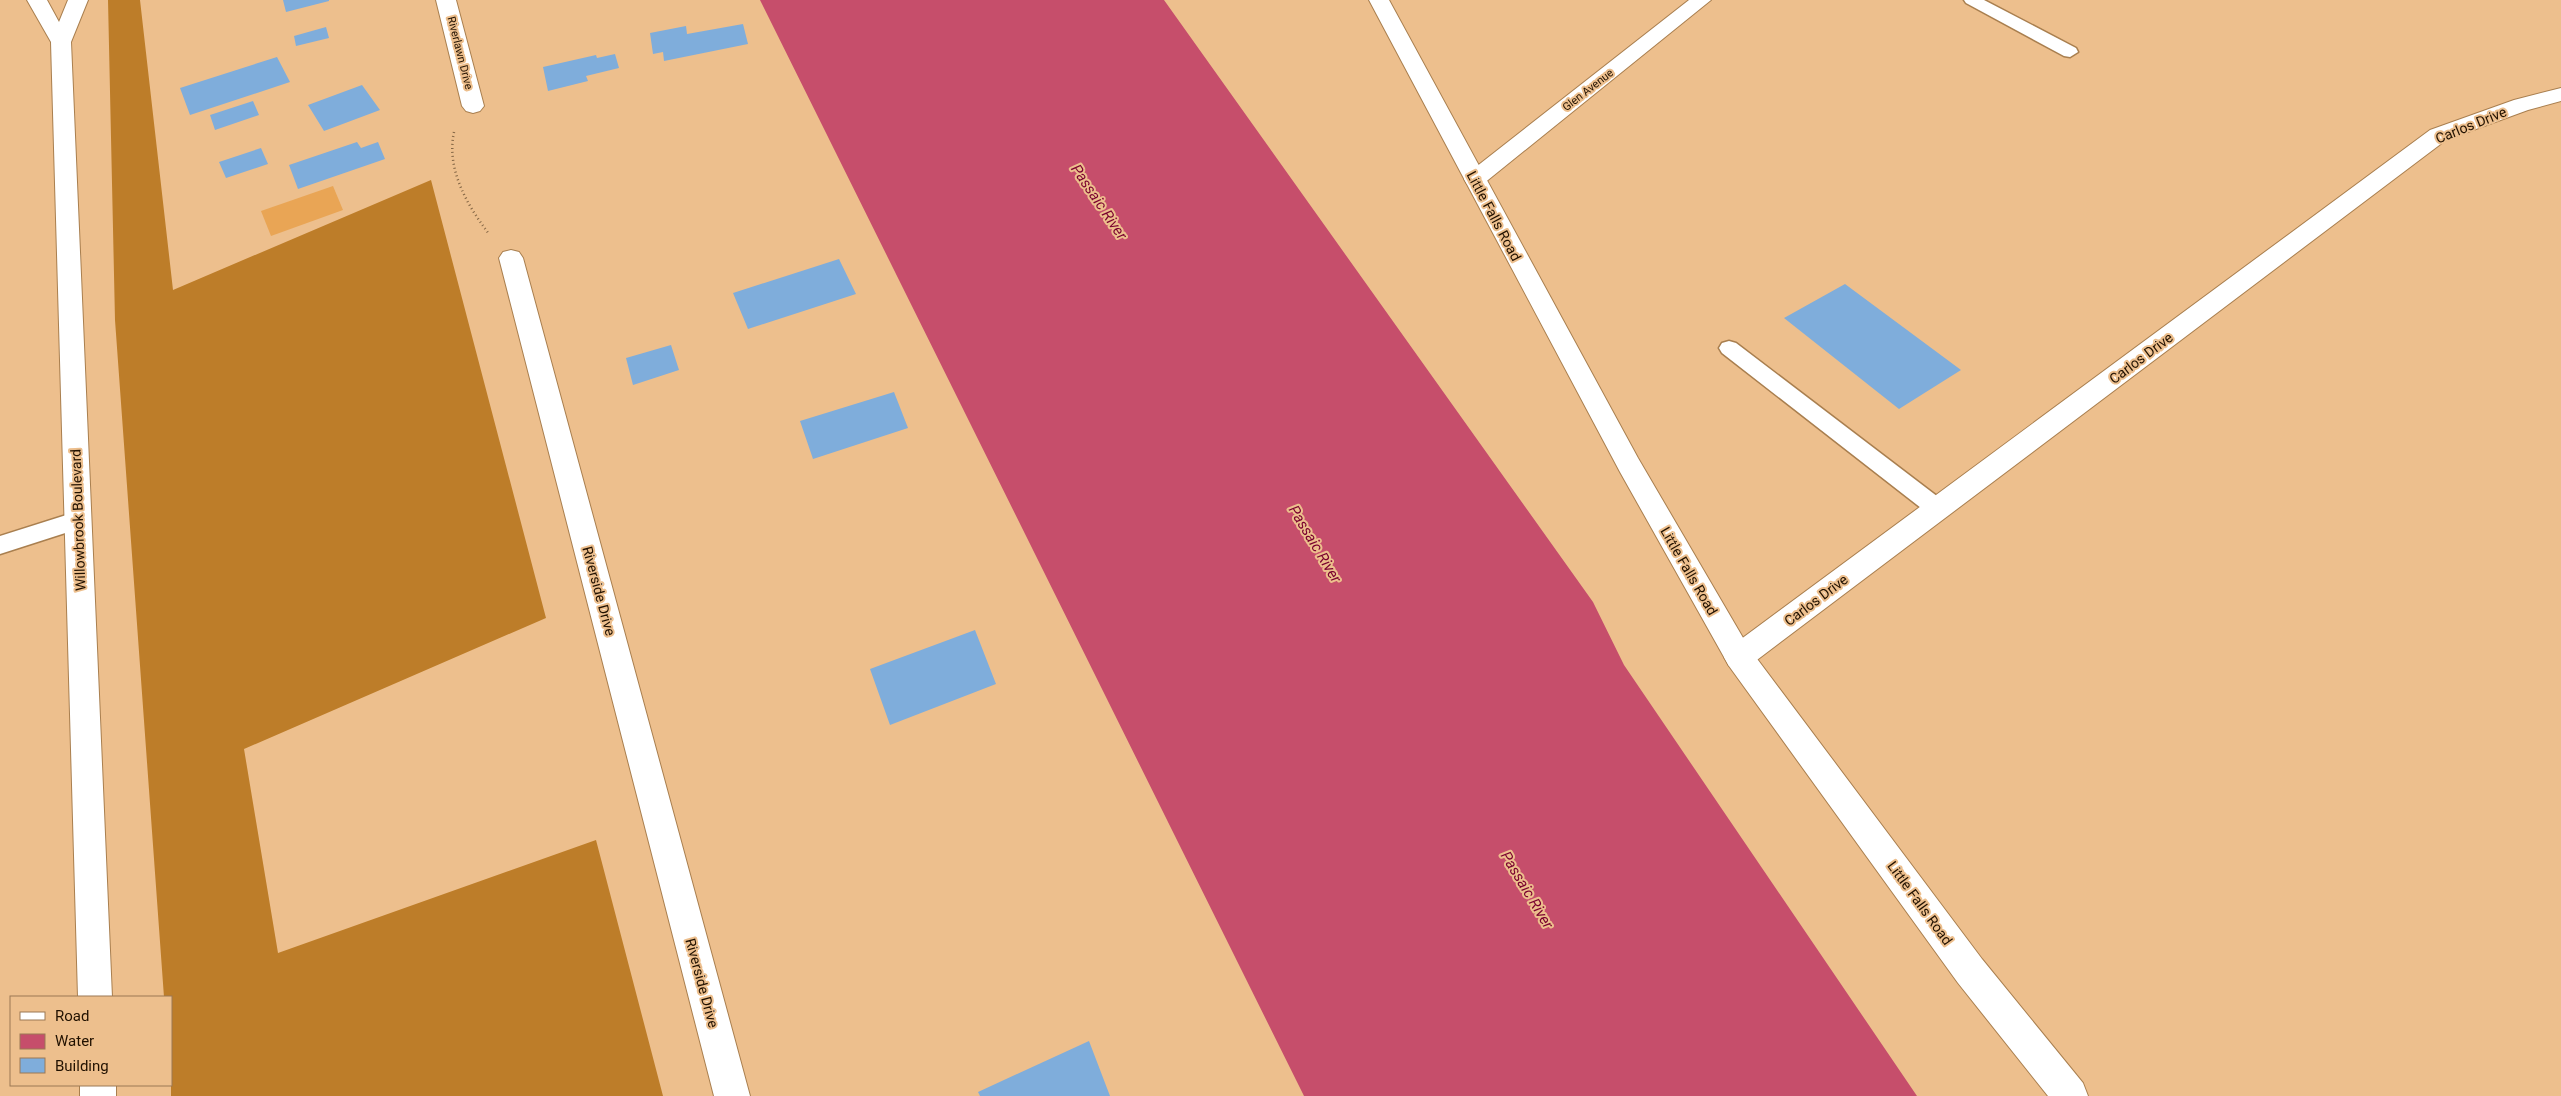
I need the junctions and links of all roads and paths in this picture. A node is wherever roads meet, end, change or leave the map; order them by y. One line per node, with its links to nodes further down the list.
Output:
1 (37, 0): 7 (street, Willowbrook Boulevard)
2 (78, 0): 7 (street, Willowbrook Boulevard)
3 (446, 0): 10 (street, Riverlawn Drive)
4 (1379, 0): 11 (street, Little Falls Road)
5 (1701, 0): 11 (street, Glen Avenue)
6 (1972, 0): 8 (lane)
7 (61, 42): 15 (street, Willowbrook Boulevard)
8 (2070, 52)
9 (2561, 94): 14 (street, Carlos Drive)
10 (473, 106): 12 (path)
11 (1475, 179): 17 (street, Little Falls Road)
12 (511, 258): 19 (street, Riverside Drive)
13 (1729, 348): 14 (lane)
14 (1938, 509): 17 (street, Carlos Drive)
15 (78, 520): 16 (lane); 18 (street, Willowbrook Boulevard)
16 (0, 545)
17 (1739, 657): 20 (street, Little Falls Road)
18 (95, 996)
19 (732, 1096)
20 (2070, 1096)

